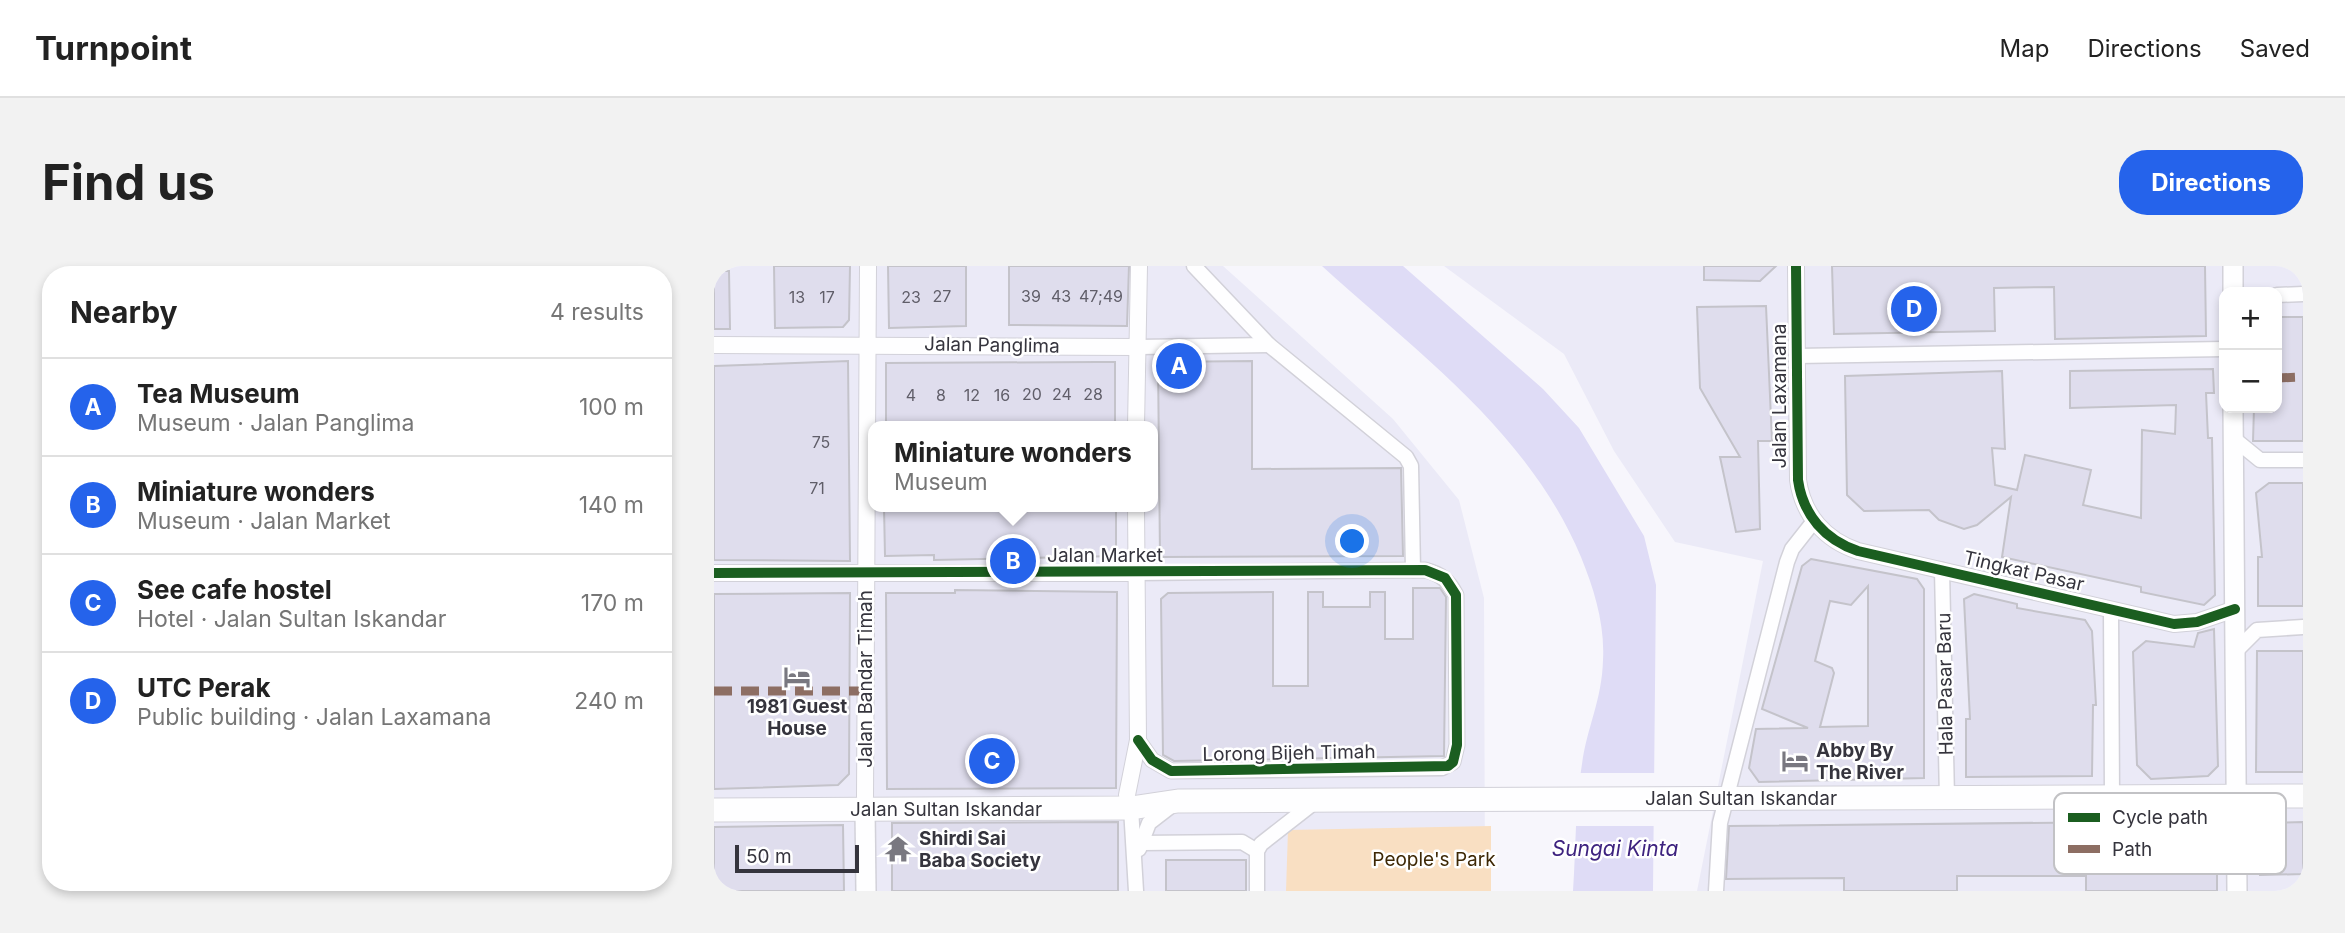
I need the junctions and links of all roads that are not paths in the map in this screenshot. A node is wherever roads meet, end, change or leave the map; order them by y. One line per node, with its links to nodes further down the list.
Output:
1 (868, 266): 9 (street, Jalan Bandar Timah)
2 (1139, 266): 12 (street)
3 (1194, 266): 11 (street)
4 (1796, 266): 14 (street, Jalan Laxamana)
5 (2233, 266): 6 (main road)
6 (2233, 287)
7 (2303, 294): 8 (street)
8 (2282, 295)
9 (868, 344): 10 (street, Jalan Panglima); 12 (street, Jalan Panglima); 24 (street, Jalan Bandar Timah)
10 (714, 345)
11 (1269, 345): 12 (street, Jalan Panglima); 21 (street)
12 (1138, 347): 16 (street)
13 (2219, 349): 14 (street)
14 (1797, 356): 20 (street, Jalan Laxamana)
15 (2233, 413): 17 (main road)
16 (1136, 421)
17 (2234, 438): 18 (street); 26 (main road)
18 (2303, 460)
19 (1136, 512): 25 (street)
20 (1814, 521): 22 (street, Tingkat Pasar); 35 (street)
21 (1412, 570): 25 (street, Jalan Market); 31 (street, Jalan Market)
22 (1942, 570): 27 (street, Tingkat Pasar); 37 (street, Hala Pasar Baru)
23 (714, 573): 24 (street, Jalan Market)
24 (865, 573): 25 (street, Jalan Market); 41 (street, Jalan Bandar Timah)
25 (1137, 573): 30 (street)
26 (2235, 609): 27 (street, Tingkat Pasar); 29 (main road)
27 (2111, 610): 32 (street)
28 (2303, 627): 29 (street)
29 (2235, 652): 33 (main road)
30 (1138, 740): 31 (street, Lorong Bijeh Timah); 39 (street)
31 (1453, 762)
32 (2112, 793)
33 (2236, 793)
34 (714, 797): 41 (highway, Jalan Sultan Iskandar)
35 (1719, 797): 37 (highway, Jalan Sultan Iskandar); 38 (highway, Jalan Sultan Iskandar); 48 (street)
36 (2054, 797): 37 (highway, Jalan Sultan Iskandar)
37 (1947, 798)
38 (1317, 800): 40 (highway, Jalan Sultan Iskandar); 44 (street)
39 (1129, 801): 40 (highway, Jalan Sultan Iskandar); 41 (highway, Jalan Sultan Iskandar); 43 (street)
40 (1178, 801): 43 (street)
41 (865, 803): 42 (highway, Jalan Sultan Iskandar); 45 (main road, Jalan Bandar Timah)
42 (714, 810)
43 (1139, 850): 44 (street); 46 (street)
44 (1257, 850): 47 (street)
45 (866, 891)
46 (1136, 891)
47 (1257, 891)
48 (1717, 891)

